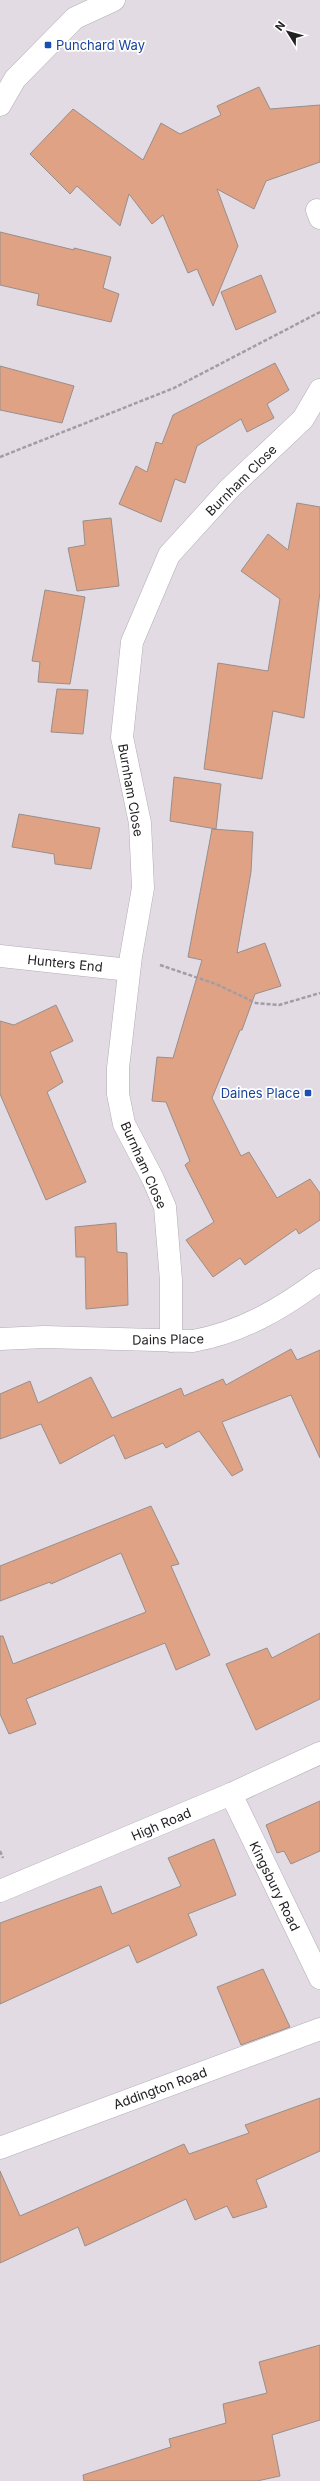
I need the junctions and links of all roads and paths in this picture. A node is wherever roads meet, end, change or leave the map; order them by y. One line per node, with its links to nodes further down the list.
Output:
1 (114, 0): 2 (street)
2 (0, 105)
3 (320, 312): 5 (path)
4 (320, 390): 7 (street, Burnham Close)
5 (0, 457)
6 (0, 956): 7 (street, Hunters End)
7 (130, 963): 8 (path); 11 (street, Burnham Close)
8 (320, 993)
9 (320, 1280): 11 (street, Dains Place)
10 (0, 1339): 11 (street, Dains Place)
11 (171, 1341)
12 (320, 1753): 13 (street, High Road)
13 (231, 1794): 14 (street, High Road); 15 (street, Kingsbury Road)
14 (0, 1891)
15 (320, 1978)
16 (320, 2029): 17 (street, Addington Road)
17 (0, 2148)

